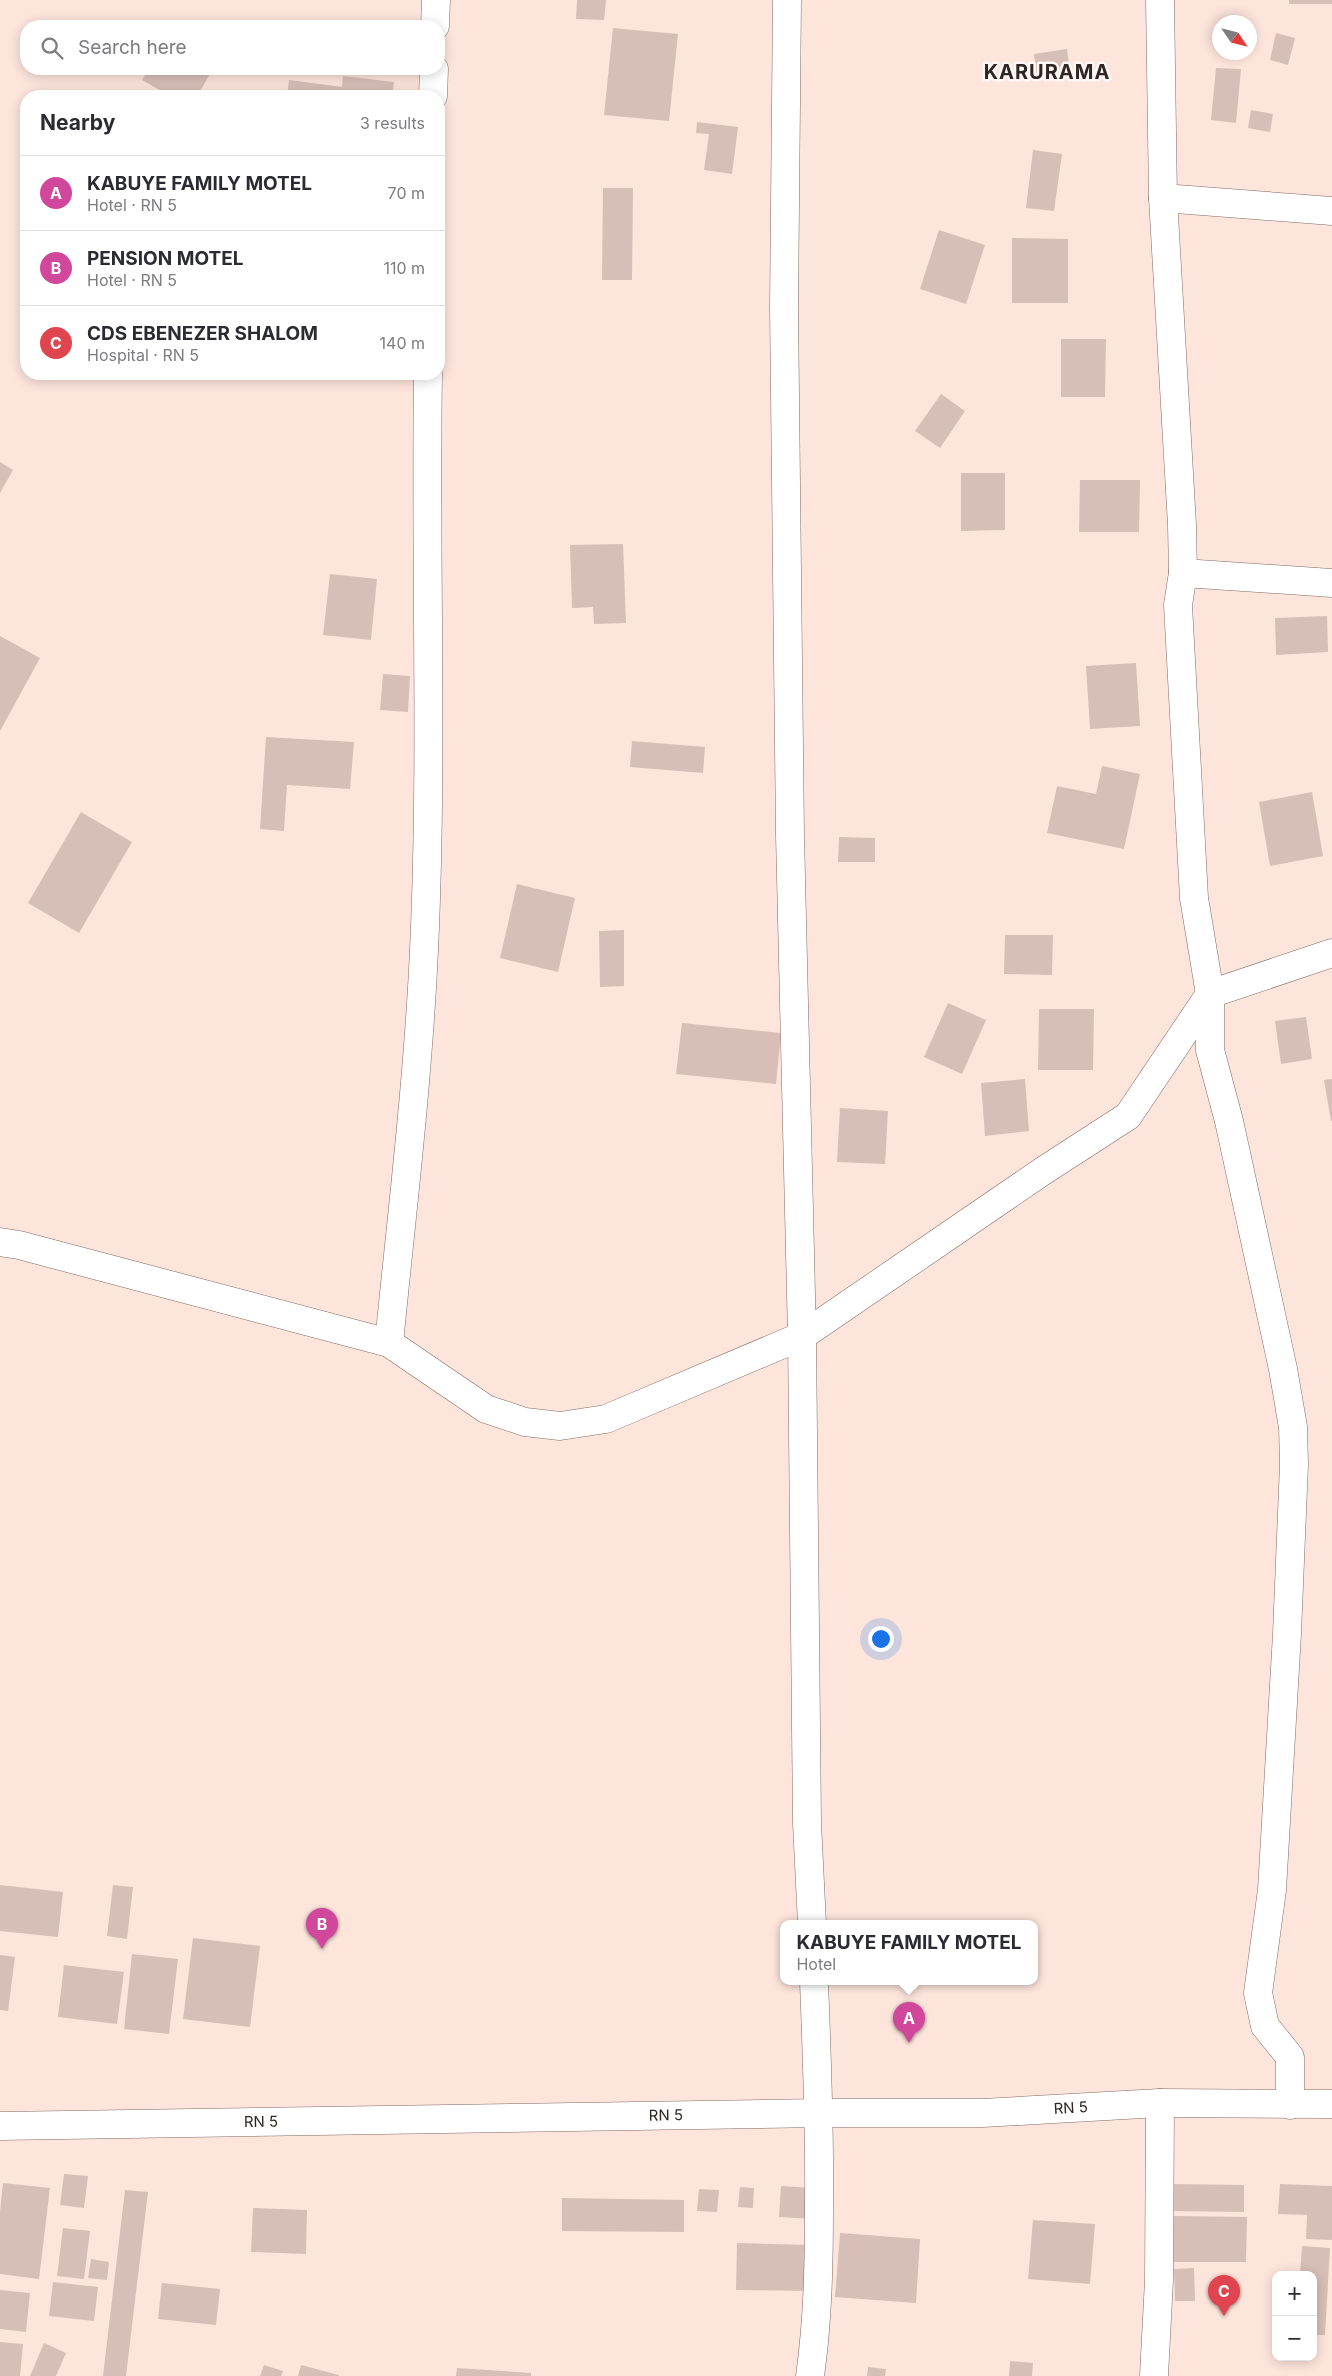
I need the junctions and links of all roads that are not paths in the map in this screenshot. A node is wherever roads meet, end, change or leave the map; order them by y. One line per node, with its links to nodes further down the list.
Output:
1 (436, 0): 4 (street)
2 (787, 0): 15 (street)
3 (1160, 0): 7 (street)
4 (435, 20)
5 (434, 75): 6 (street)
6 (434, 90)
7 (1164, 198): 8 (street); 10 (street)
8 (1332, 211)
9 (428, 380): 16 (street)
10 (1183, 574): 11 (street); 13 (street)
11 (1332, 583)
12 (1332, 953): 13 (street)
13 (1210, 994): 15 (street); 21 (street)
14 (0, 1242): 16 (street)
15 (802, 1336): 16 (street); 17 (street)
16 (390, 1344)
17 (812, 1920)
18 (814, 1985): 22 (street)
19 (1160, 2103): 21 (street, RN 5 / RN 5); 22 (street, RN 5 / RN 5); 25 (street)
20 (1332, 2104): 21 (street, RN 5 / RN 5)
21 (1290, 2105)
22 (820, 2113): 23 (street, RN 5 / RN 5); 24 (street)
23 (0, 2126)
24 (810, 2376)
25 (1154, 2376)

